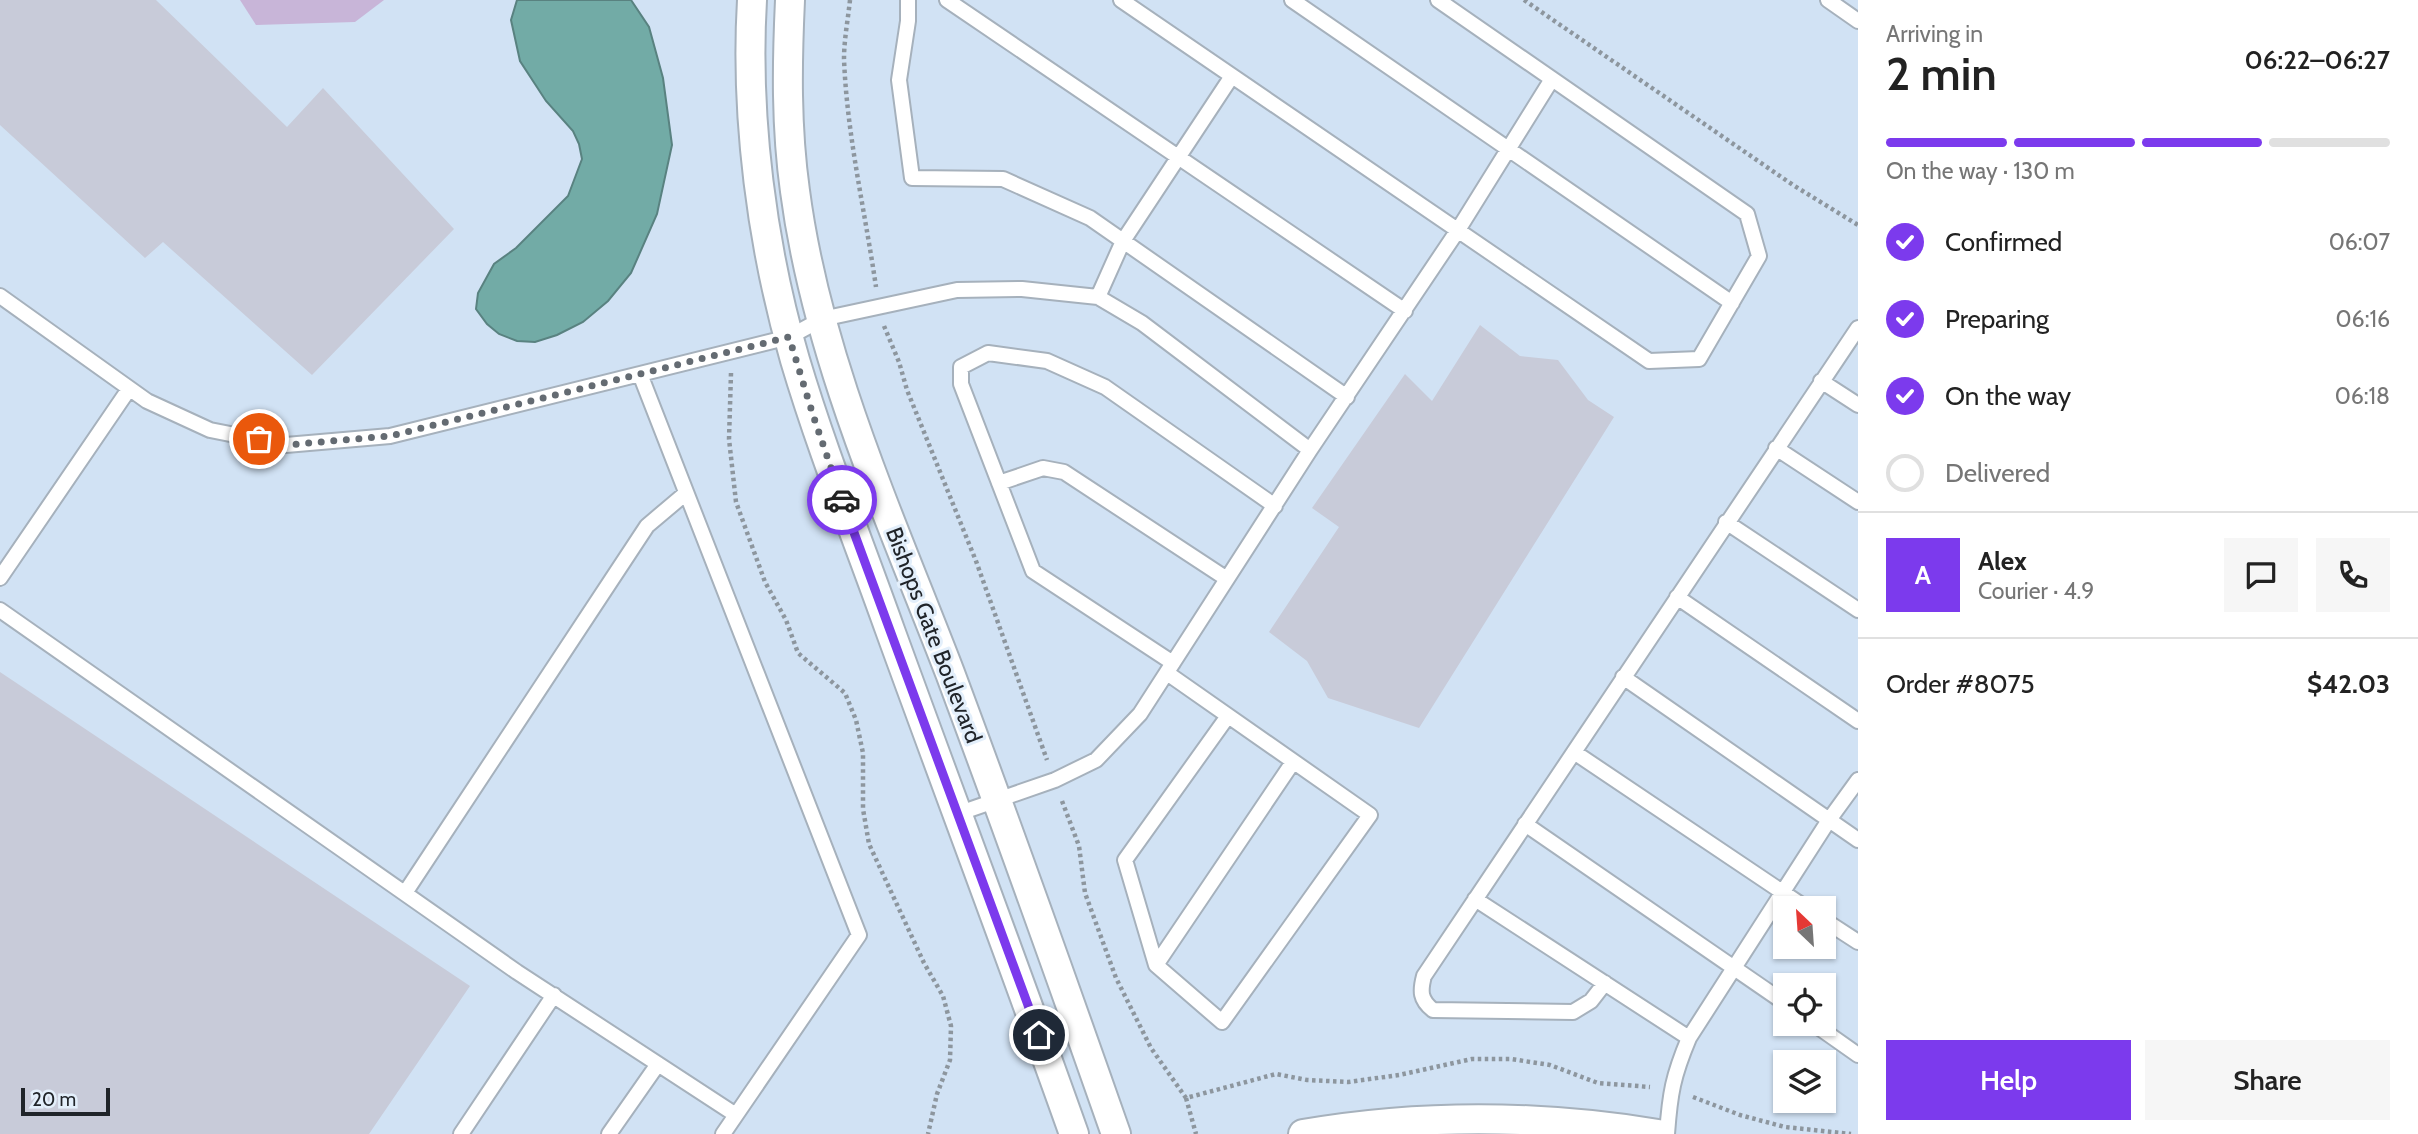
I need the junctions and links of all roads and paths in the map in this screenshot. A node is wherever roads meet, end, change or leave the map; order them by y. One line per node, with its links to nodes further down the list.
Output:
1 (752, 0): 24 (street, Bishops Gate Boulevard)
2 (790, 0): 22 (street, Bishops Gate Boulevard)
3 (908, 0): 17 (lane)
4 (947, 0): 14 (lane)
5 (1121, 0): 11 (lane)
6 (1292, 0): 13 (lane)
7 (1438, 0): 12 (lane)
8 (1524, 0): 15 (path)
9 (1828, 0): 10 (lane)
10 (1858, 21)
11 (1232, 76): 14 (lane); 16 (lane)
12 (1552, 79): 13 (lane); 20 (lane)
13 (1508, 149): 16 (lane); 20 (lane)
14 (1179, 157): 17 (lane); 21 (lane)
15 (1858, 225)
16 (1458, 230): 20 (lane); 21 (lane)
17 (1124, 241): 19 (lane); 29 (lane)
18 (0, 296): 28 (lane)
19 (1098, 297): 22 (lane); 32 (lane)
20 (1732, 303)
21 (1405, 311): 29 (lane)
22 (822, 319): 24 (lane); 50 (street, Bishops Gate Boulevard)
23 (1858, 328): 27 (lane)
24 (789, 337): 25 (lane); 51 (street, Bishops Gate Boulevard)
25 (732, 352): 26 (lane); 75 (path)
26 (640, 374): 28 (lane); 34 (lane)
27 (1821, 381): 30 (lane); 31 (lane)
28 (129, 389): 38 (lane)
29 (1347, 397): 32 (lane)
30 (1858, 405)
31 (1776, 448): 35 (lane); 37 (lane)
32 (1310, 450): 36 (lane)
33 (999, 483): 36 (lane); 39 (lane); 43 (lane)
34 (687, 493): 55 (lane); 71 (lane)
35 (1858, 502)
36 (1275, 506): 39 (lane)
37 (1726, 522): 40 (lane); 42 (lane)
38 (0, 578)
39 (1227, 579): 43 (lane)
40 (1677, 597): 44 (lane); 46 (lane)
41 (0, 610): 55 (lane)
42 (1858, 610)
43 (1170, 668): 45 (lane); 50 (lane)
44 (1623, 677): 47 (lane); 52 (lane)
45 (1228, 716): 48 (lane); 61 (lane)
46 (1858, 722)
47 (1574, 752): 53 (lane); 56 (lane)
48 (1293, 762): 61 (lane); 61 (lane)
49 (1858, 780): 52 (lane)
50 (997, 802): 51 (lane); 77 (street, Bishops Gate Boulevard)
51 (957, 814): 76 (street, Bishops Gate Boulevard)
52 (1829, 820): 54 (lane); 56 (lane)
53 (1525, 824): 58 (lane); 62 (lane)
54 (1858, 840)
55 (405, 893): 65 (lane)
56 (1782, 893): 57 (lane); 62 (lane)
57 (1787, 896)
58 (1475, 899): 63 (lane); 63 (lane)
59 (1836, 928): 60 (lane)
60 (1858, 942)
61 (1156, 965)
62 (1735, 967): 64 (lane); 67 (lane)
63 (1605, 983): 67 (lane)
64 (1773, 994)
65 (554, 995): 69 (lane); 72 (lane)
66 (1831, 1036): 68 (lane)
67 (1689, 1038): 81 (lane)
68 (1858, 1055)
69 (658, 1064): 71 (lane); 73 (lane)
70 (1186, 1098): 78 (path)
71 (736, 1115): 74 (lane)
72 (461, 1134)
73 (609, 1134)
74 (723, 1134)
75 (928, 1134)
76 (1074, 1134)
77 (1116, 1134)
78 (1196, 1134)
79 (1303, 1134): 80 (street)
80 (1658, 1134)
81 (1667, 1134)

